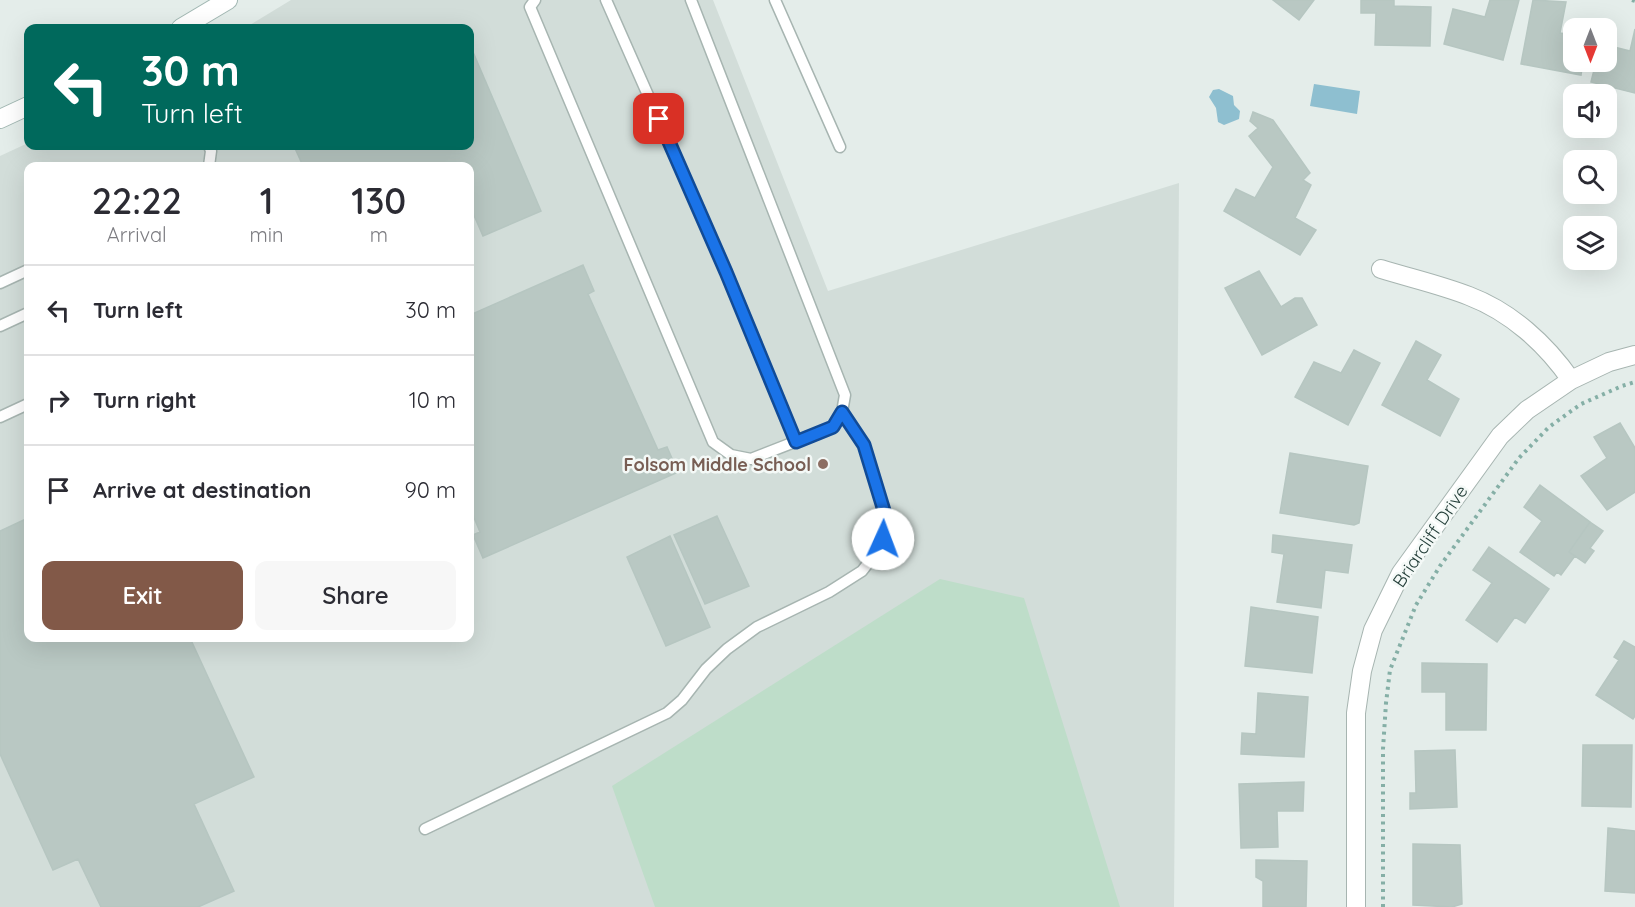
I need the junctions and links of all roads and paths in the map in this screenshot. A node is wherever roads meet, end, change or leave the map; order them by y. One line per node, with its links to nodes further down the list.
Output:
1 (228, 0): 6 (street)
2 (535, 0): 21 (lane)
3 (606, 0): 21 (lane)
4 (691, 0): 19 (lane)
5 (775, 0): 9 (lane)
6 (188, 24)
7 (24, 108): 8 (street)
8 (0, 119)
9 (840, 147)
10 (1381, 269): 16 (street)
11 (24, 272): 12 (lane)
12 (0, 283)
13 (24, 315): 14 (lane)
14 (0, 326)
15 (1635, 355): 16 (street, Briarcliff Drive)
16 (1570, 380): 23 (street, Briarcliff Drive)
17 (1635, 382): 24 (path)
18 (24, 406): 20 (lane)
19 (842, 412): 21 (lane); 22 (lane)
20 (0, 417)
21 (796, 442)
22 (424, 829)
23 (1356, 907)
24 (1383, 907)

